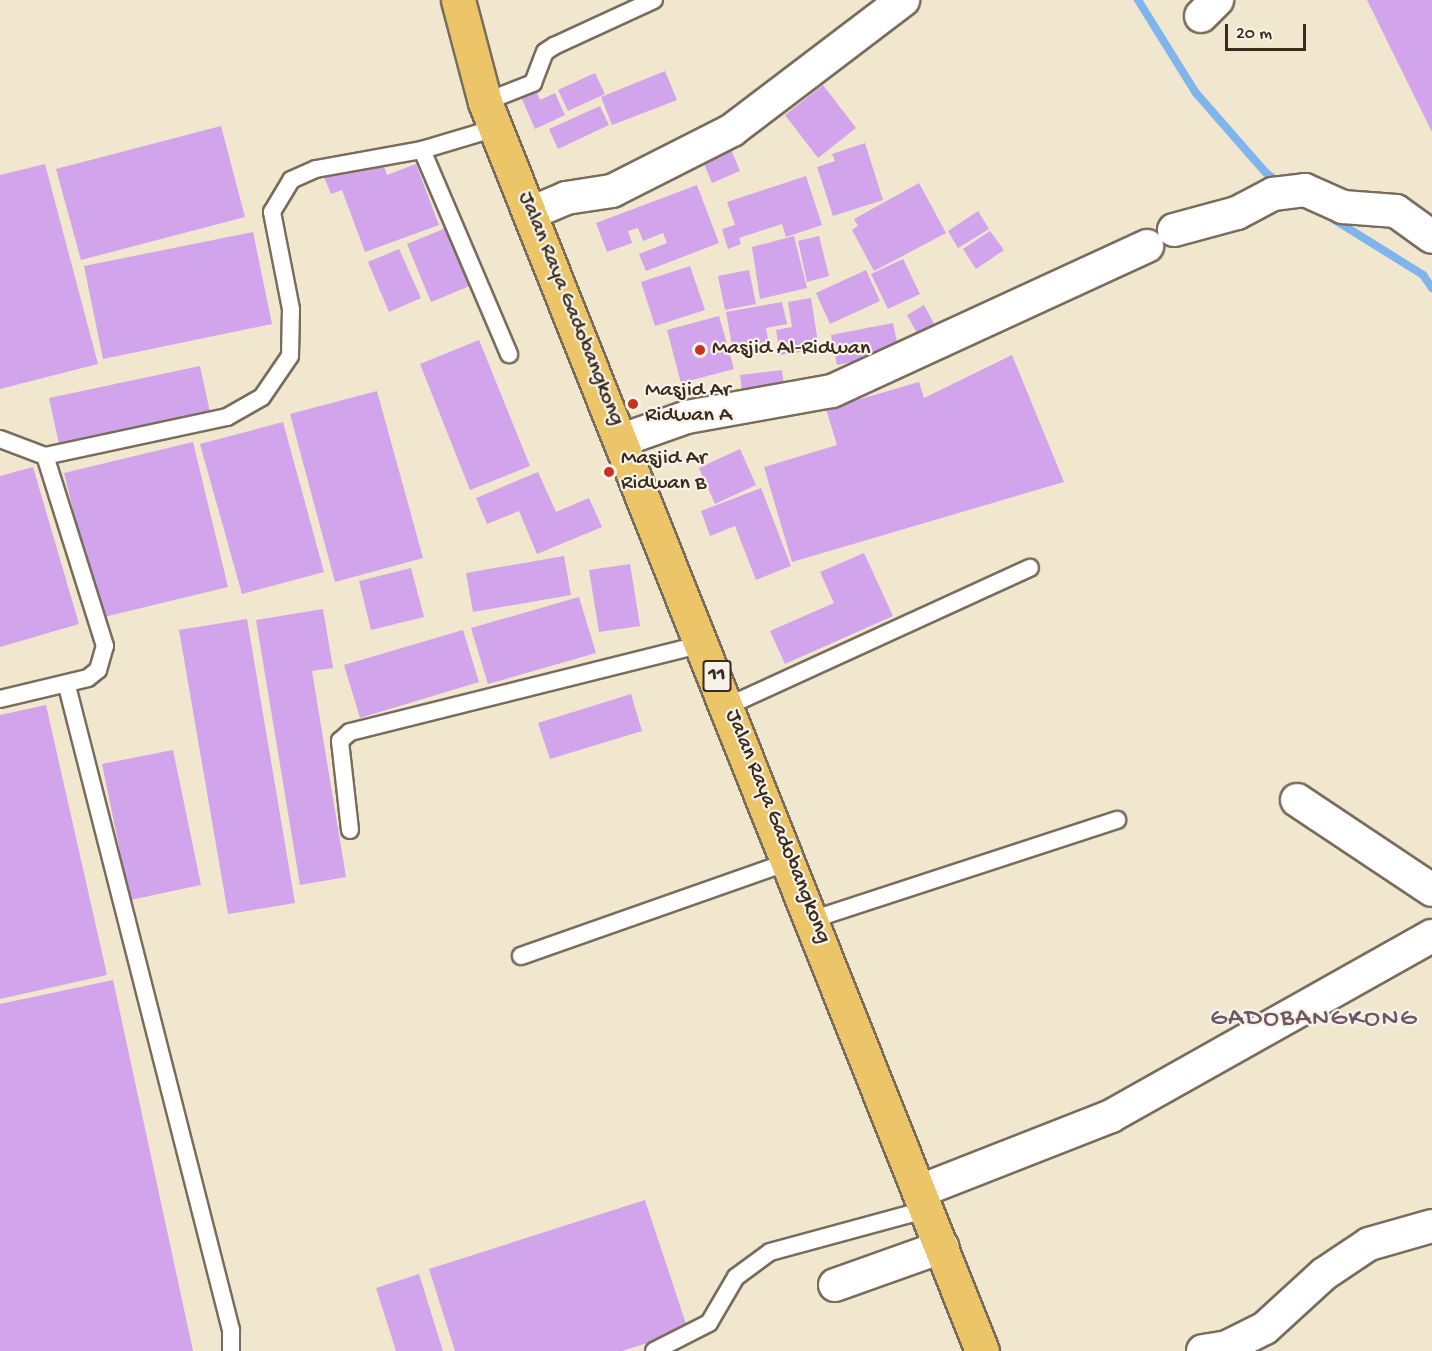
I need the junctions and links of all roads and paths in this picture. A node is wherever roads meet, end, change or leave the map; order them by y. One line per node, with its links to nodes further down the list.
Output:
1 (458, 0): 5 (highway, Jalan Raya Gadobangkong / 11)
2 (654, 0): 5 (lane)
3 (870, 0): 7 (street)
4 (903, 0): 7 (street)
5 (491, 115): 6 (lane); 8 (highway, Jalan Raya Gadobangkong / 11)
6 (422, 150): 12 (lane); 15 (lane)
7 (566, 198): 8 (street)
8 (531, 213): 14 (highway, Jalan Raya Gadobangkong / 11)
9 (1174, 230): 10 (street)
10 (1432, 237)
11 (1147, 246): 14 (street)
12 (509, 354)
13 (0, 439): 15 (lane)
14 (622, 440): 17 (highway, Jalan Raya Gadobangkong / 11)
15 (45, 456): 18 (lane)
16 (1030, 568): 20 (lane)
17 (704, 644): 20 (highway, Jalan Raya Gadobangkong / 11); 23 (lane)
18 (68, 686): 19 (lane); 33 (lane)
19 (0, 699)
20 (728, 706): 24 (highway, Jalan Raya Gadobangkong / 11)
21 (1297, 800): 25 (street)
22 (1116, 820): 26 (lane)
23 (350, 830)
24 (791, 861): 26 (highway, Jalan Raya Gadobangkong / 11); 28 (lane)
25 (1432, 890)
26 (814, 919): 29 (highway, Jalan Raya Gadobangkong / 11)
27 (1432, 936): 29 (street)
28 (521, 956)
29 (924, 1200): 31 (highway, Jalan Raya Gadobangkong / 11); 34 (lane)
30 (1432, 1226): 36 (street)
31 (942, 1247): 32 (street); 35 (highway, Jalan Raya Gadobangkong / 11)
32 (835, 1285)
33 (231, 1351)
34 (654, 1351)
35 (982, 1351)
36 (1203, 1351)

